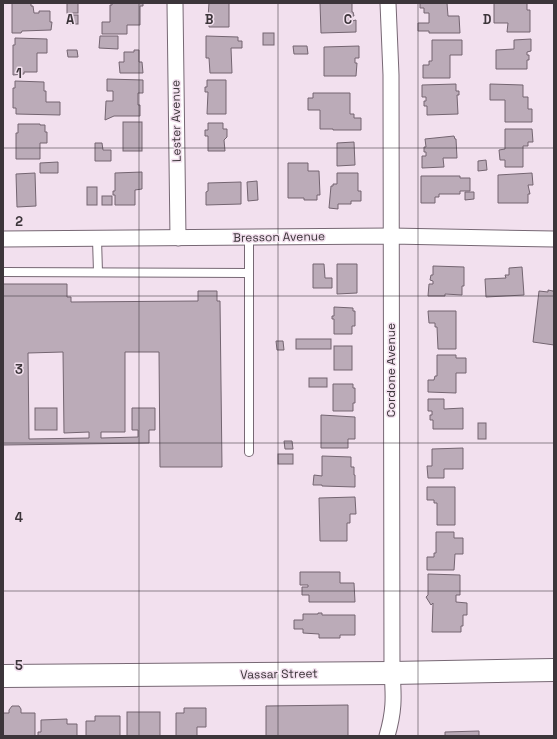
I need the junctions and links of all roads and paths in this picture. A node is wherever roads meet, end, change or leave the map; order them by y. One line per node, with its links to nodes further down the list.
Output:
1 (175, 3): 4 (street, Lester Avenue)
2 (388, 3): 3 (street, Cordone Avenue)
3 (391, 236): 5 (street, Bresson Avenue); 8 (street, Bresson Avenue); 14 (street, Cordone Avenue)
4 (178, 238): 5 (street, Bresson Avenue); 7 (street, Bresson Avenue)
5 (249, 238): 11 (lane)
6 (3, 239): 7 (street, Bresson Avenue)
7 (97, 239): 10 (lane)
8 (554, 240)
9 (3, 272): 10 (lane)
10 (98, 272): 11 (lane)
11 (249, 273): 12 (lane)
12 (249, 452)
13 (554, 670): 14 (street, Vassar Street)
14 (392, 673): 15 (street, Vassar Street); 16 (street, Cordone Avenue)
15 (3, 676)
16 (387, 736)

